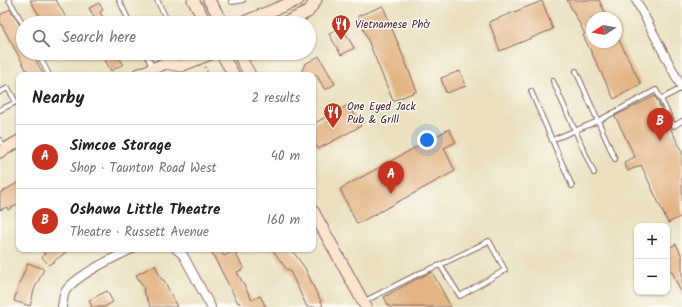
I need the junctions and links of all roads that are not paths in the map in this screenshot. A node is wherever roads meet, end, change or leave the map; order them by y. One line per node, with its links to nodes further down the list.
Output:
1 (9, 0): 11 (lane)
2 (119, 0): 12 (lane)
3 (157, 0): 13 (lane)
4 (193, 0): 14 (main road)
5 (210, 0): 15 (main road)
6 (232, 0): 7 (lane)
7 (243, 0)
8 (298, 0): 16 (main road)
9 (316, 0): 17 (main road)
10 (636, 0): 32 (street)
11 (18, 16)
12 (127, 16)
13 (165, 16)
14 (202, 16)
15 (219, 16)
16 (258, 16)
17 (299, 16)
18 (42, 60): 27 (lane)
19 (149, 60): 25 (lane)
20 (168, 60): 24 (main road)
21 (196, 60): 24 (main road)
22 (225, 60): 29 (main road)
23 (242, 60): 30 (main road)
24 (166, 63): 25 (main road)
25 (153, 68): 28 (main road)
26 (576, 71): 38 (lane)
27 (48, 72)
28 (144, 72)
29 (232, 72)
30 (248, 72)
31 (553, 81): 39 (lane)
32 (682, 88): 35 (lane)
33 (531, 91): 40 (lane)
34 (0, 92): 36 (lane)
35 (661, 99): 37 (lane); 38 (lane)
36 (0, 110)
37 (682, 120)
38 (598, 121): 39 (lane); 43 (lane)
39 (574, 131): 40 (lane); 44 (lane)
40 (552, 140): 45 (lane)
41 (16, 142): 42 (main road)
42 (2, 147)
43 (616, 159)
44 (594, 173)
45 (572, 186)
46 (316, 216): 50 (main road)
47 (126, 252): 51 (street)
48 (180, 252): 52 (street)
49 (440, 265): 49 (lane); 50 (lane)
50 (365, 305)
51 (62, 307)
52 (210, 307)

